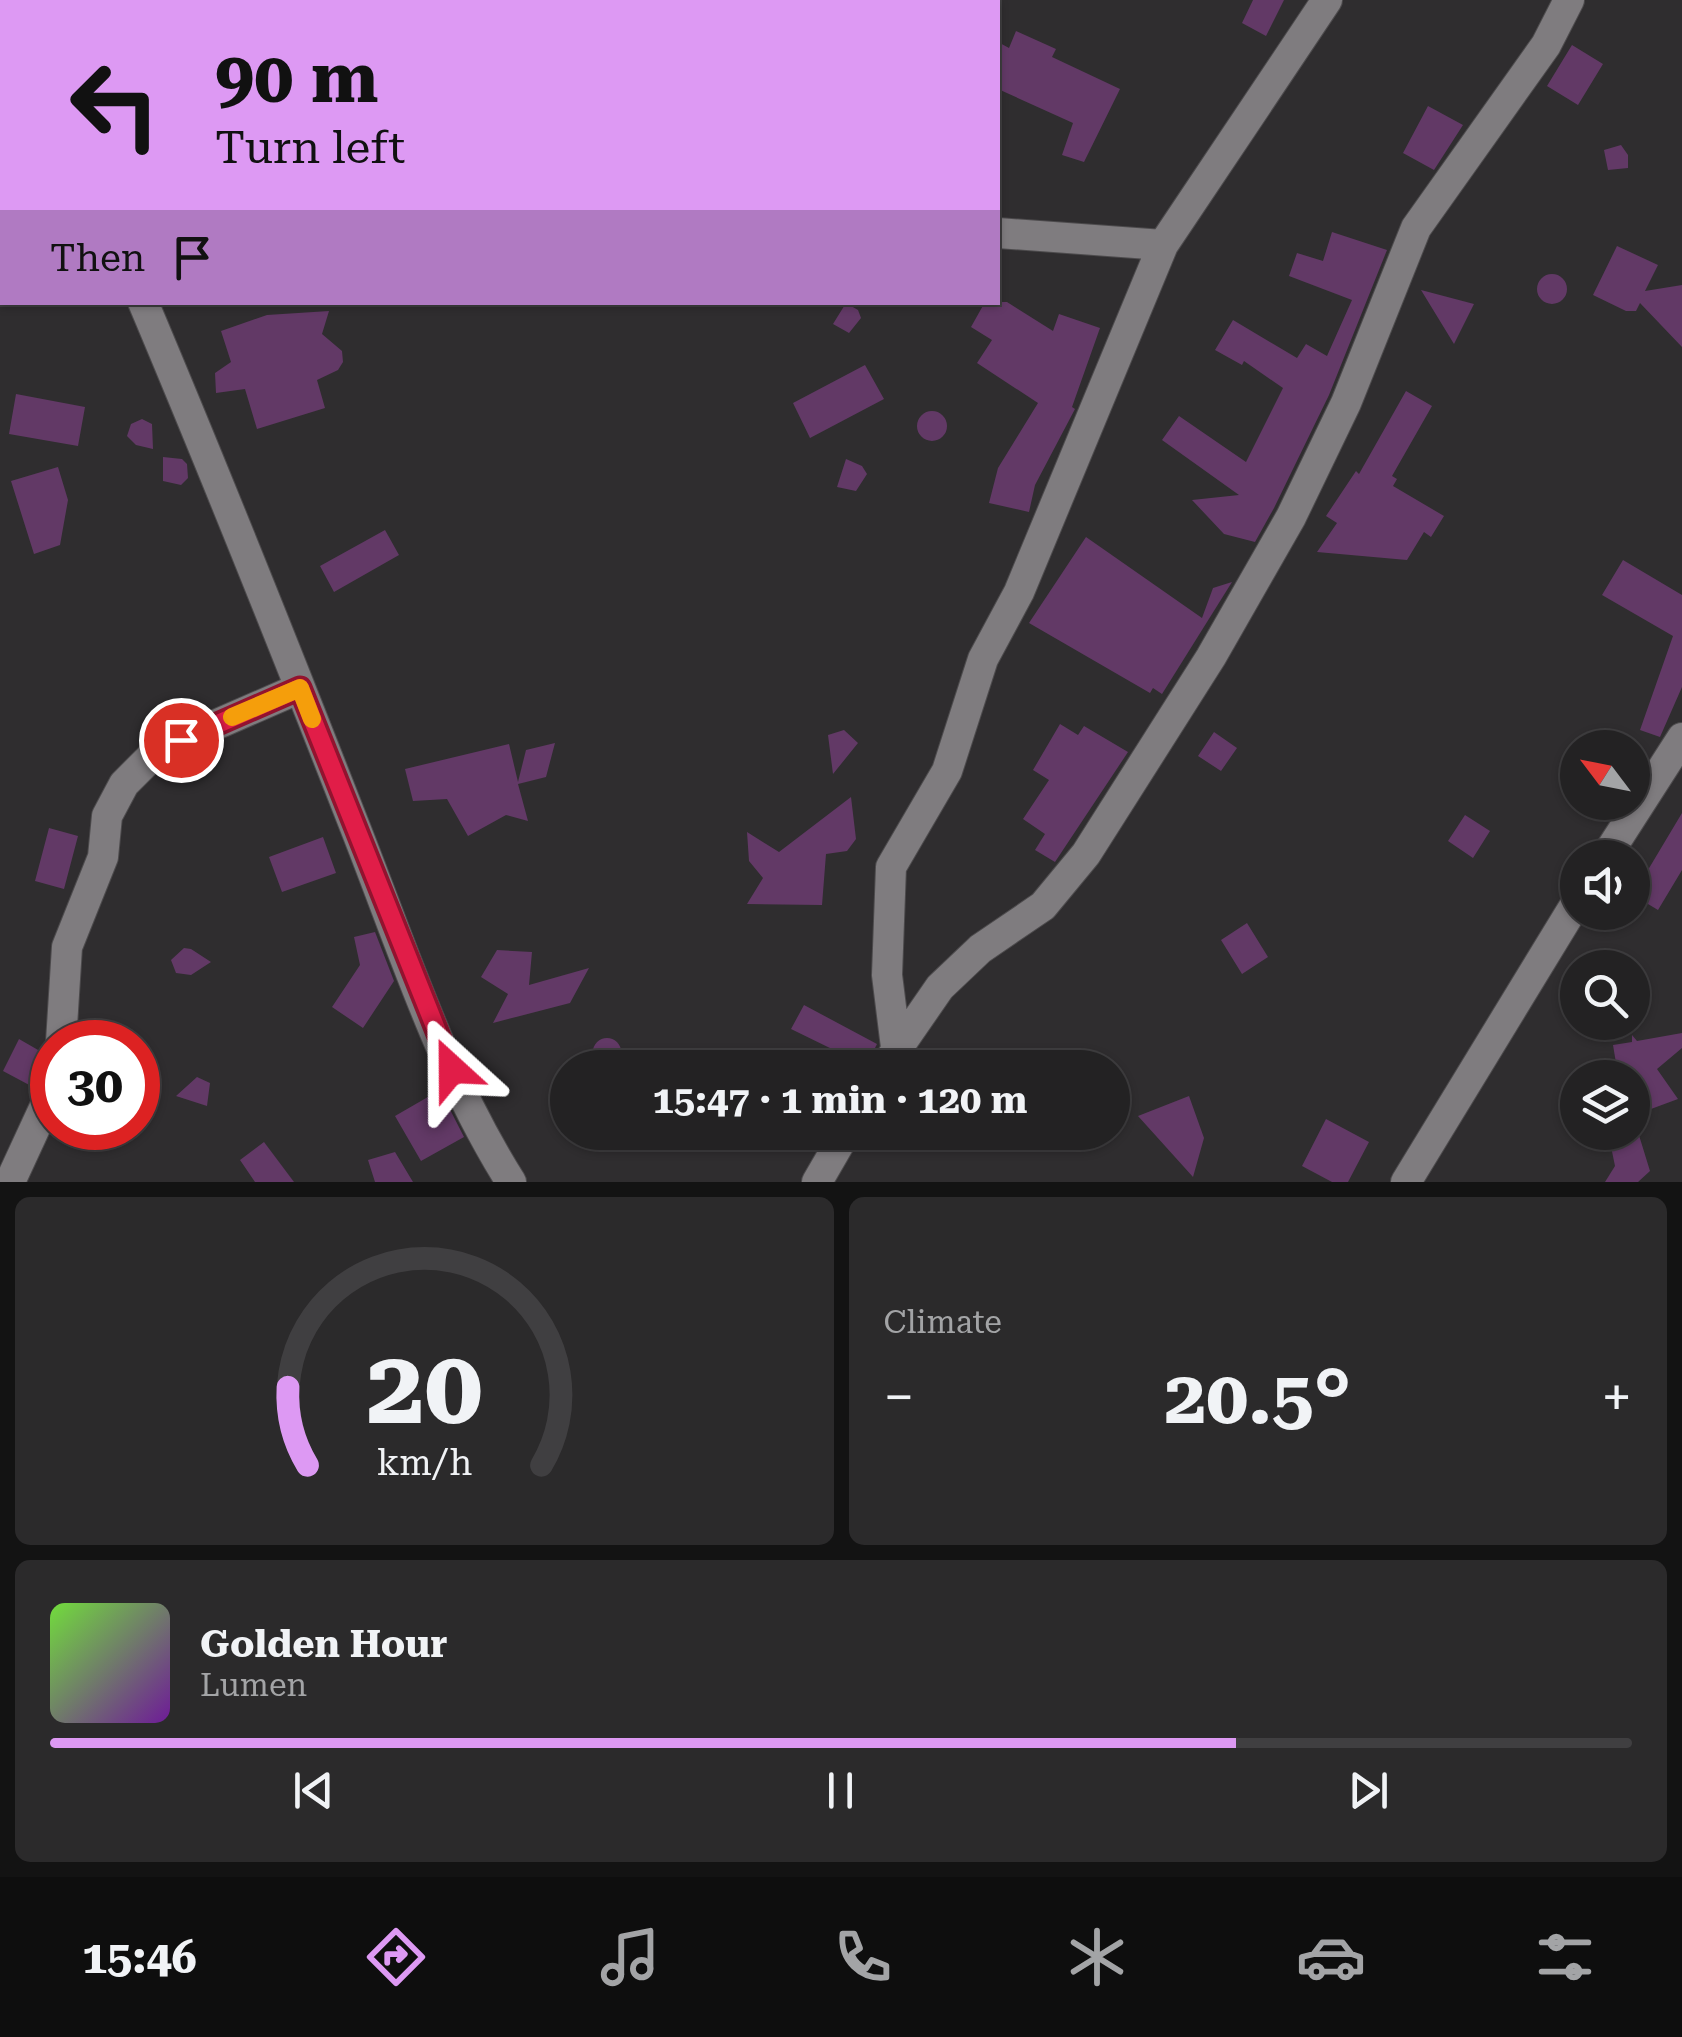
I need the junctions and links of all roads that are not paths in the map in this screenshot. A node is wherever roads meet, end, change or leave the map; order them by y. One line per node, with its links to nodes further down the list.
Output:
1 (1328, 0): 4 (street)
2 (1568, 0): 12 (street)
3 (1000, 233): 4 (street)
4 (1163, 245): 11 (street)
5 (144, 305): 6 (street)
6 (300, 688): 10 (street); 16 (street)
7 (1682, 738): 8 (street)
8 (1617, 840)
9 (1560, 930): 18 (street)
10 (63, 1020)
11 (890, 1050)
12 (895, 1050)
13 (30, 1139): 15 (street)
14 (836, 1150): 17 (street)
15 (10, 1182)
16 (511, 1182)
17 (817, 1182)
18 (1406, 1182)

